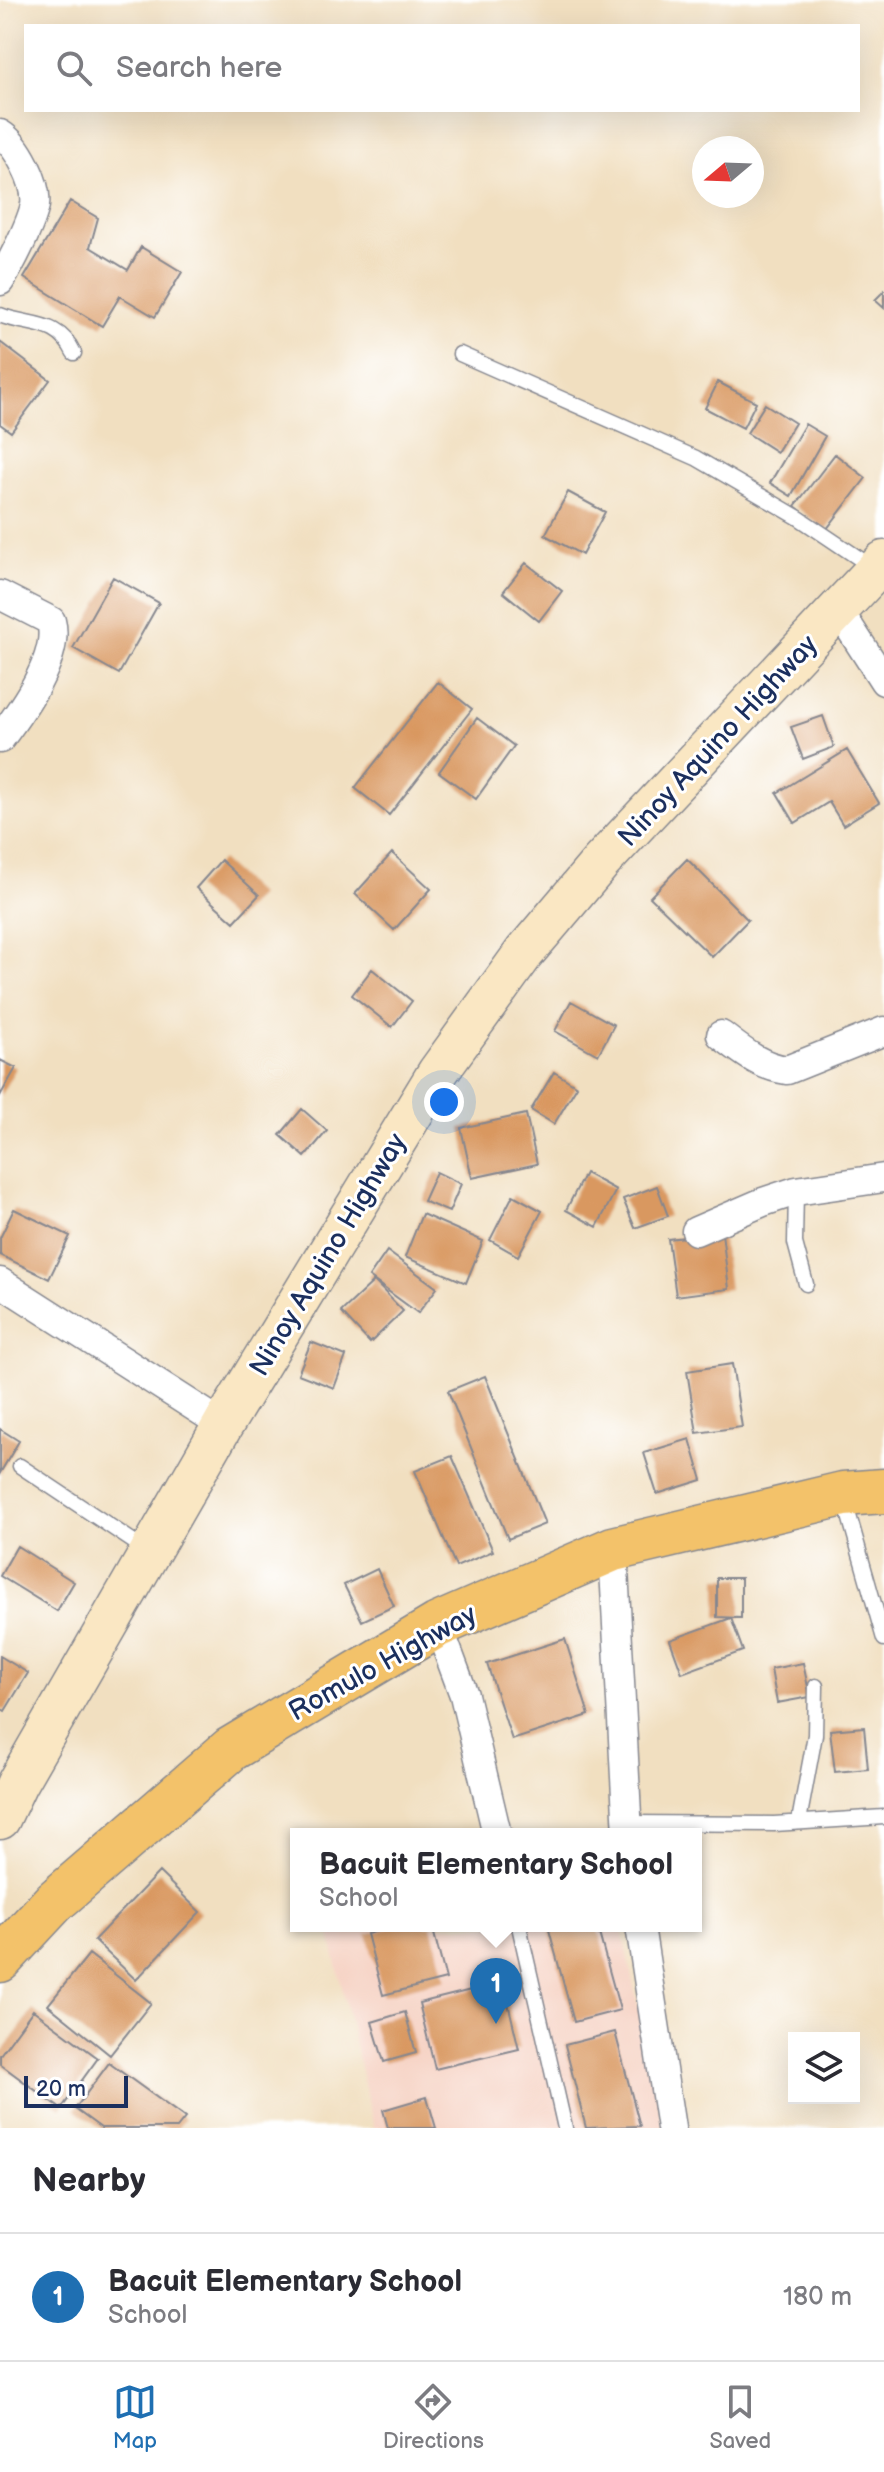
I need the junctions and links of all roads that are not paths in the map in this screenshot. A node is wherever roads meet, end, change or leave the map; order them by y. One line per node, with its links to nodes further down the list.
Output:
1 (0, 134): 2 (street)
2 (0, 281)
3 (0, 315): 4 (lane)
4 (74, 353)
5 (460, 354): 6 (lane)
6 (880, 565): 8 (main road, Ninoy Aquino Highway)
7 (0, 595): 10 (street)
8 (839, 611): 9 (street); 18 (main road, Ninoy Aquino Highway)
9 (884, 681)
10 (0, 739)
11 (884, 1031): 12 (street)
12 (721, 1035)
13 (884, 1178): 14 (street)
14 (796, 1191): 15 (street); 17 (lane)
15 (696, 1231)
16 (0, 1282): 18 (street)
17 (806, 1284)
18 (223, 1425): 22 (main road, Ninoy Aquino Highway)
19 (20, 1466): 22 (lane)
20 (864, 1492): 21 (highway, Romulo Highway); 24 (lane)
21 (613, 1549): 23 (highway, Romulo Highway); 30 (street)
22 (150, 1552): 27 (main road, Ninoy Aquino Highway)
23 (438, 1625): 29 (street); 34 (highway, Romulo Highway)
24 (884, 1639)
25 (816, 1686): 28 (lane)
26 (884, 1817): 28 (lane)
27 (0, 1819)
28 (799, 1821): 31 (lane)
29 (496, 1828)
30 (628, 1828)
31 (657, 1828)
32 (520, 1932): 35 (lane)
33 (641, 1932): 36 (street)
34 (0, 1960)
35 (565, 2128)
36 (671, 2128)

